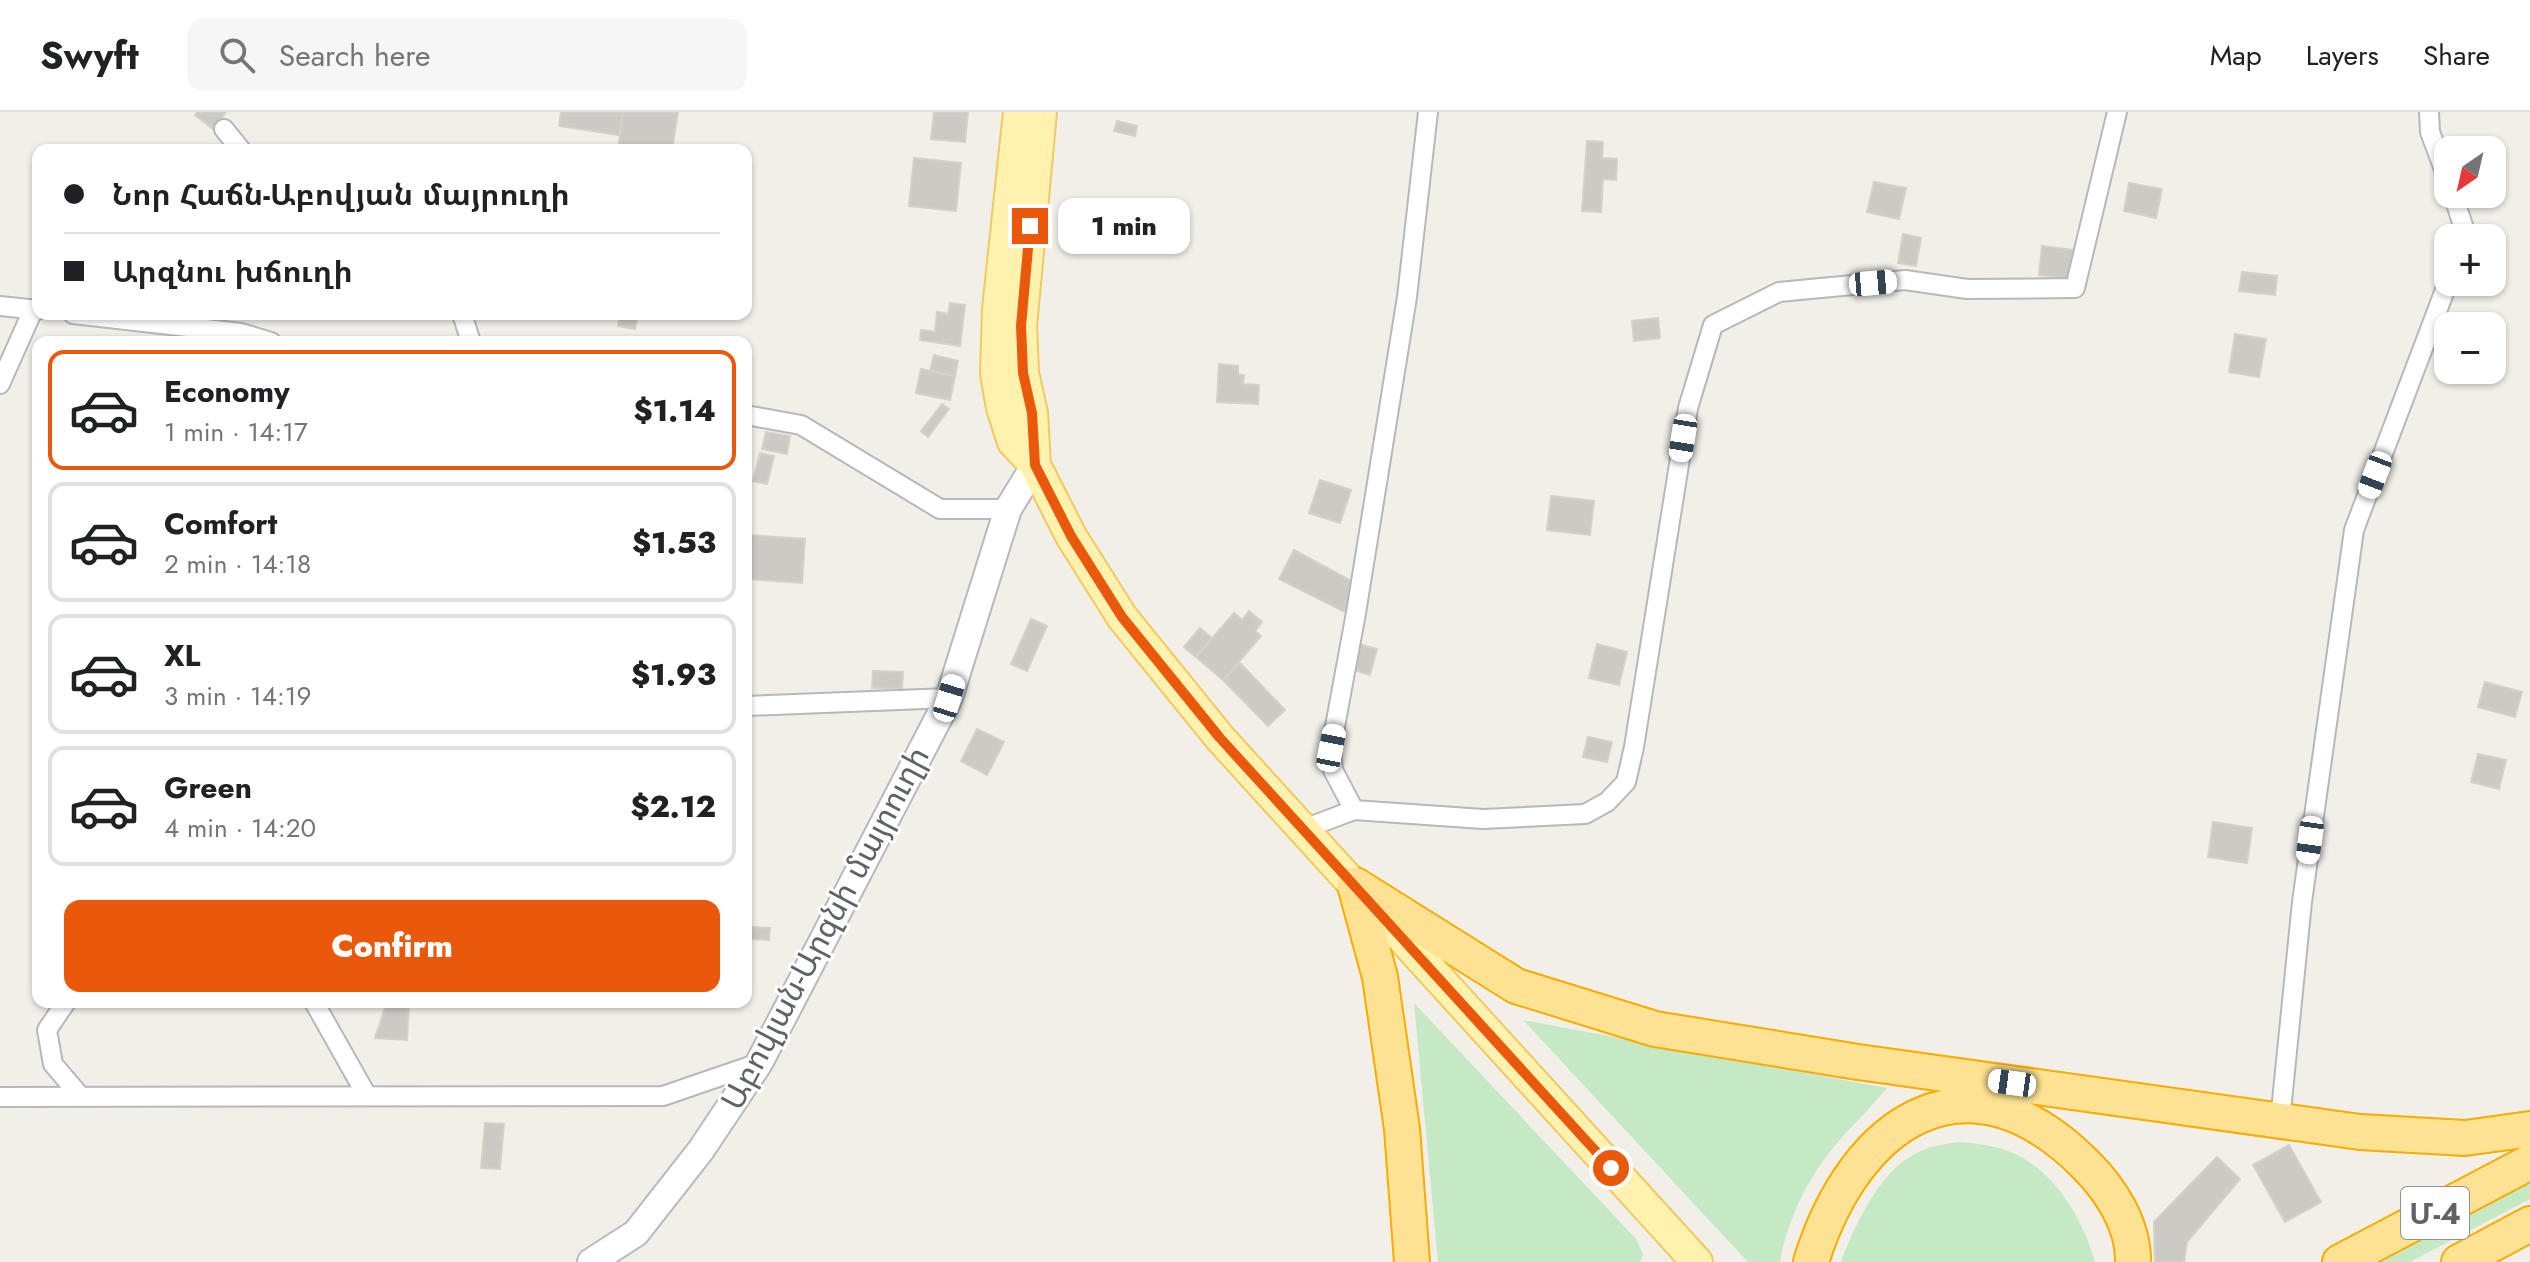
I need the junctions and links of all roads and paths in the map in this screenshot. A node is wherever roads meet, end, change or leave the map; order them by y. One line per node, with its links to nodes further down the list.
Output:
1 (1019, 112): 18 (main road)
2 (1041, 112): 18 (main road)
3 (1428, 112): 22 (street)
4 (2117, 112): 22 (street)
5 (2429, 112): 7 (street)
6 (224, 129): 8 (street)
7 (2434, 143)
8 (236, 144)
9 (2443, 296): 31 (street)
10 (0, 306): 11 (street)
11 (32, 310)
12 (32, 318): 16 (street)
13 (186, 320): 14 (street)
14 (242, 323): 15 (street)
15 (262, 336)
16 (0, 384)
17 (752, 416): 19 (street)
18 (1035, 465): 19 (main road, Աբովյան-Արզնի մայրուղի); 23 (main road)
19 (1008, 509): 20 (main road, Աբովյան-Արզնի մայրուղի)
20 (949, 698): 21 (street); 27 (main road, Աբովյան-Արզնի մայրուղի)
21 (752, 706)
22 (1354, 810): 23 (street)
23 (1304, 829): 24 (main road)
24 (1355, 885): 31 (highway); 36 (highway); 37 (main road)
25 (62, 1008): 30 (street)
26 (317, 1008): 28 (street)
27 (759, 1063): 28 (street); 35 (main road, Աբովյան-Արզնի մայրուղի)
28 (367, 1096): 30 (street)
29 (0, 1097): 30 (street)
30 (81, 1097)
31 (2280, 1121): 32 (highway)
32 (2530, 1129)
33 (2530, 1162): 40 (highway, Մ-4)
34 (2530, 1224): 41 (highway, Մ-4)
35 (591, 1262)
36 (1412, 1262)
37 (1697, 1262)
38 (1811, 1262): 39 (highway)
39 (2133, 1262)
40 (2340, 1262)
41 (2459, 1262)

